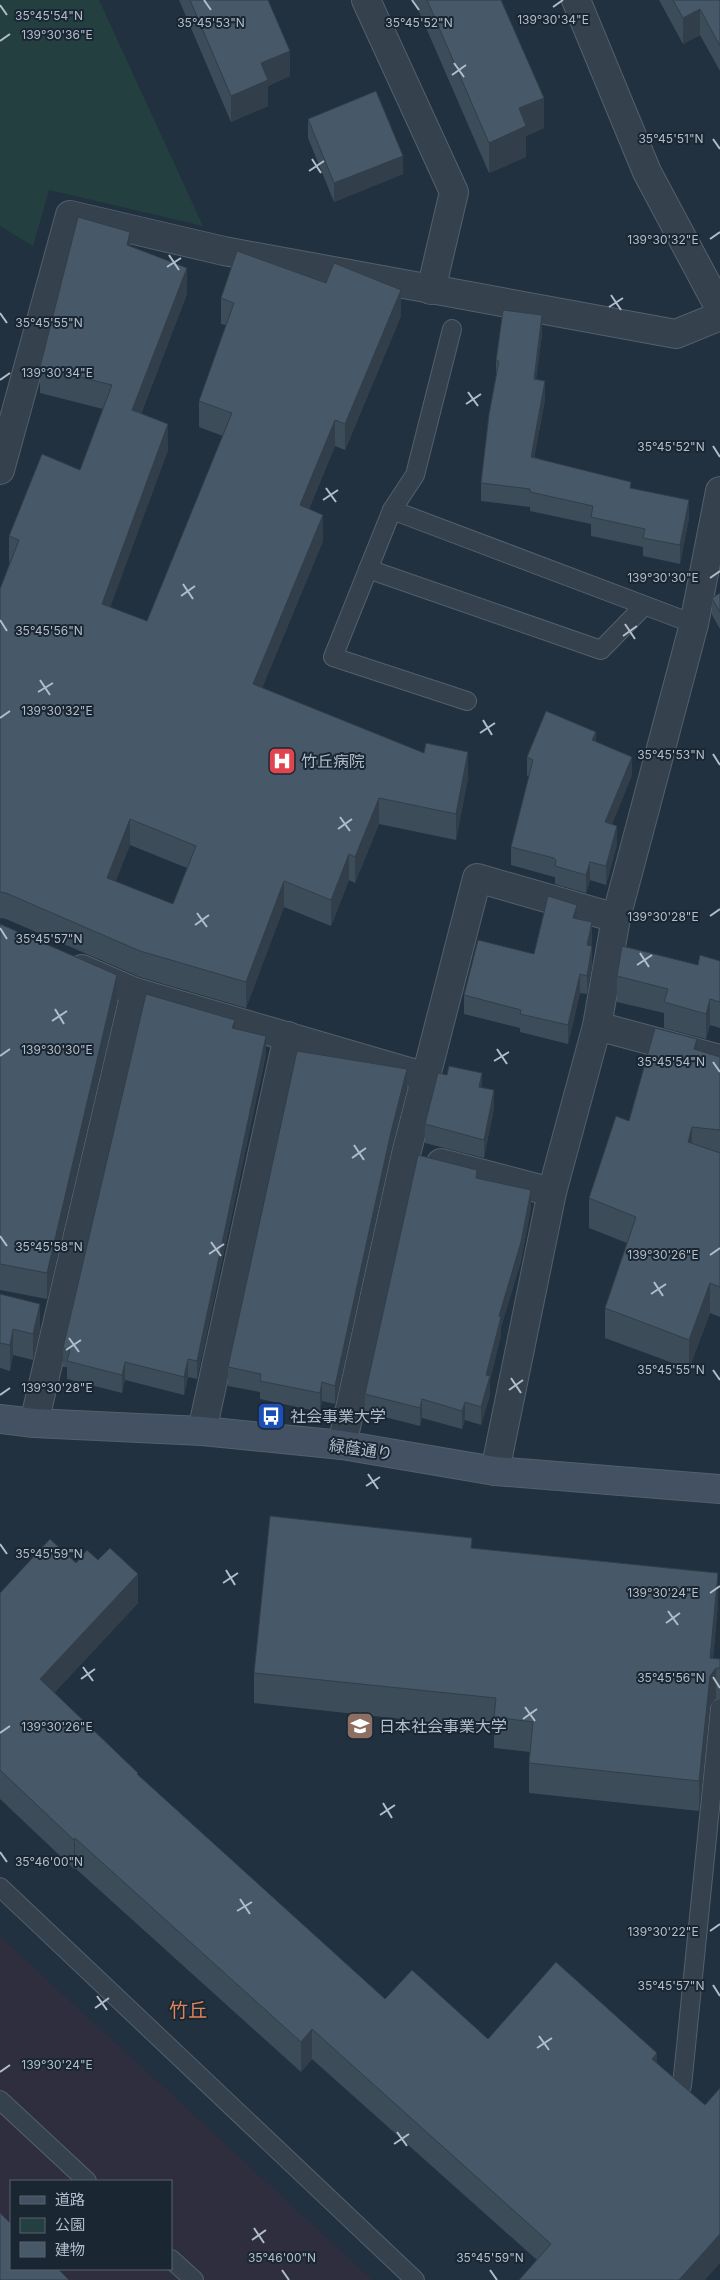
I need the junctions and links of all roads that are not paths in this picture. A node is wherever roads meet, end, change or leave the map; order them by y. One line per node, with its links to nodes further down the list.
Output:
1 (366, 0): 3 (street)
2 (576, 0): 4 (street)
3 (432, 290): 5 (street); 7 (street)
4 (720, 309)
5 (720, 316)
6 (452, 329): 9 (lane)
7 (0, 470)
8 (720, 491): 12 (street)
9 (392, 510): 10 (lane); 11 (lane)
10 (368, 569): 11 (lane); 13 (lane)
11 (644, 606): 12 (lane)
12 (694, 624): 14 (street)
13 (467, 701)
14 (616, 918): 17 (street); 20 (street)
15 (63, 961): 16 (street)
16 (135, 992): 18 (street); 24 (street)
17 (597, 1026): 19 (street); 22 (street)
18 (288, 1036): 20 (street); 27 (street)
19 (720, 1059)
20 (426, 1077): 21 (street)
21 (406, 1154): 22 (street); 28 (street)
22 (552, 1192): 29 (street)
23 (32, 1311): 24 (street)
24 (58, 1318): 26 (street)
25 (0, 1419): 26 (street, 緑蔭通り)
26 (34, 1423): 27 (street, 緑蔭通り)
27 (202, 1431): 28 (street, 緑蔭通り)
28 (342, 1445): 29 (street, 緑蔭通り)
29 (495, 1471): 30 (street, 緑蔭通り)
30 (720, 1489)
31 (720, 1708): 33 (lane)
32 (0, 1887): 38 (lane)
33 (682, 2086)
34 (0, 2100): 35 (lane)
35 (86, 2180)
36 (172, 2260): 37 (lane)
37 (194, 2280)
38 (415, 2280)

